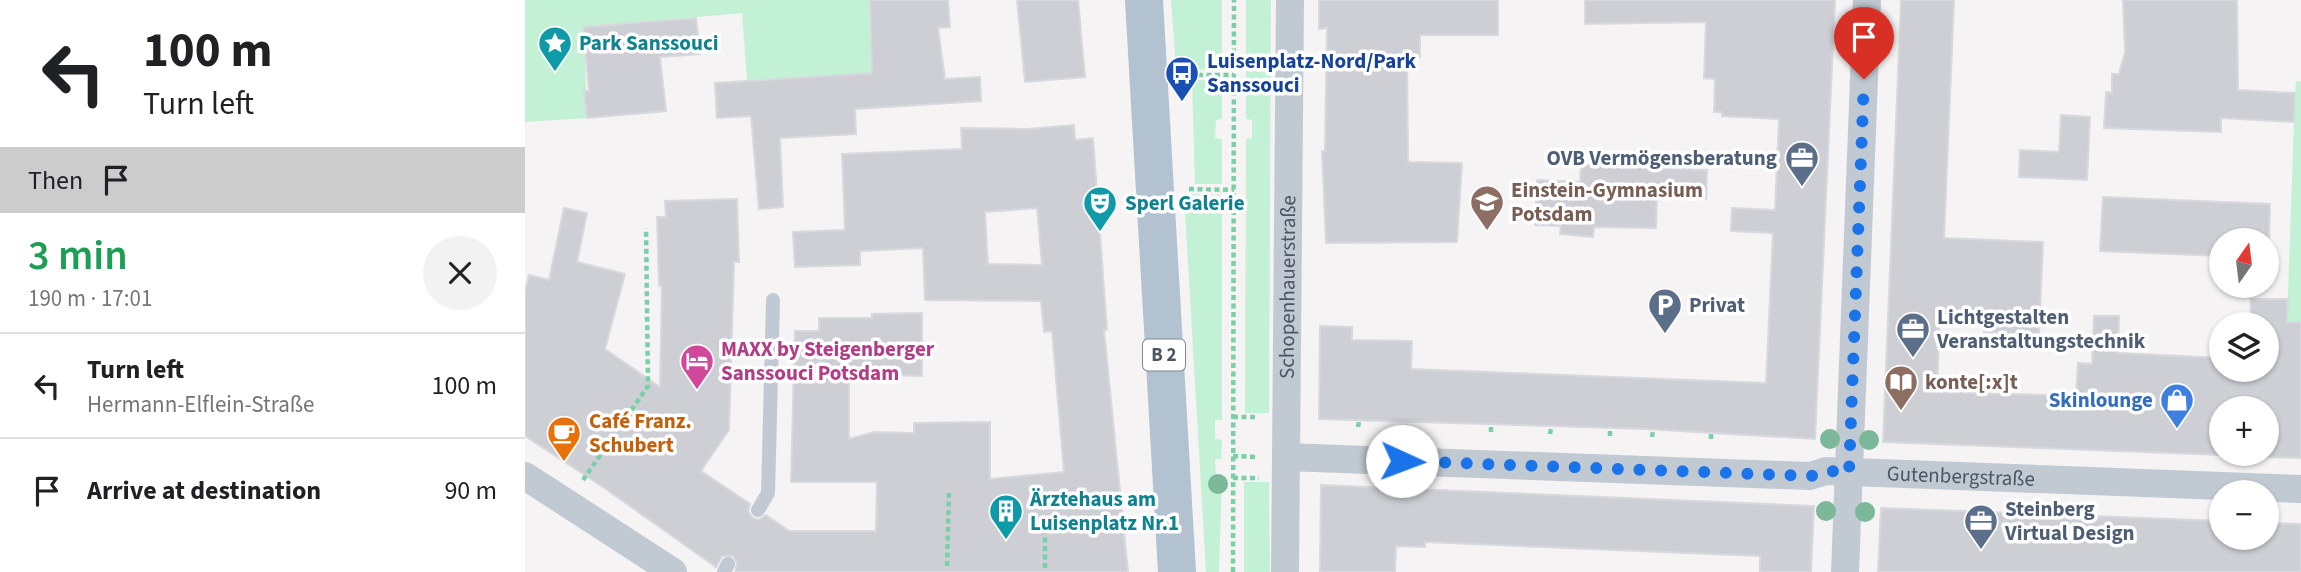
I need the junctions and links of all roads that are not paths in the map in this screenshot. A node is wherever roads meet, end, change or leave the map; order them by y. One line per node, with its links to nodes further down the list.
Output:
1 (1144, 0): 11 (main road, B 2)
2 (1290, 0): 5 (street, Schopenhauerstraße)
3 (1867, 0): 6 (street)
4 (773, 300): 9 (lane)
5 (1278, 468): 6 (street, Gutenbergstraße); 12 (street, Schopenhauerstraße)
6 (1849, 472): 8 (street, Gutenbergstraße); 13 (street)
7 (525, 476): 10 (street)
8 (2301, 489)
9 (758, 510)
10 (673, 572)
11 (1177, 572)
12 (1286, 572)
13 (1845, 572)

